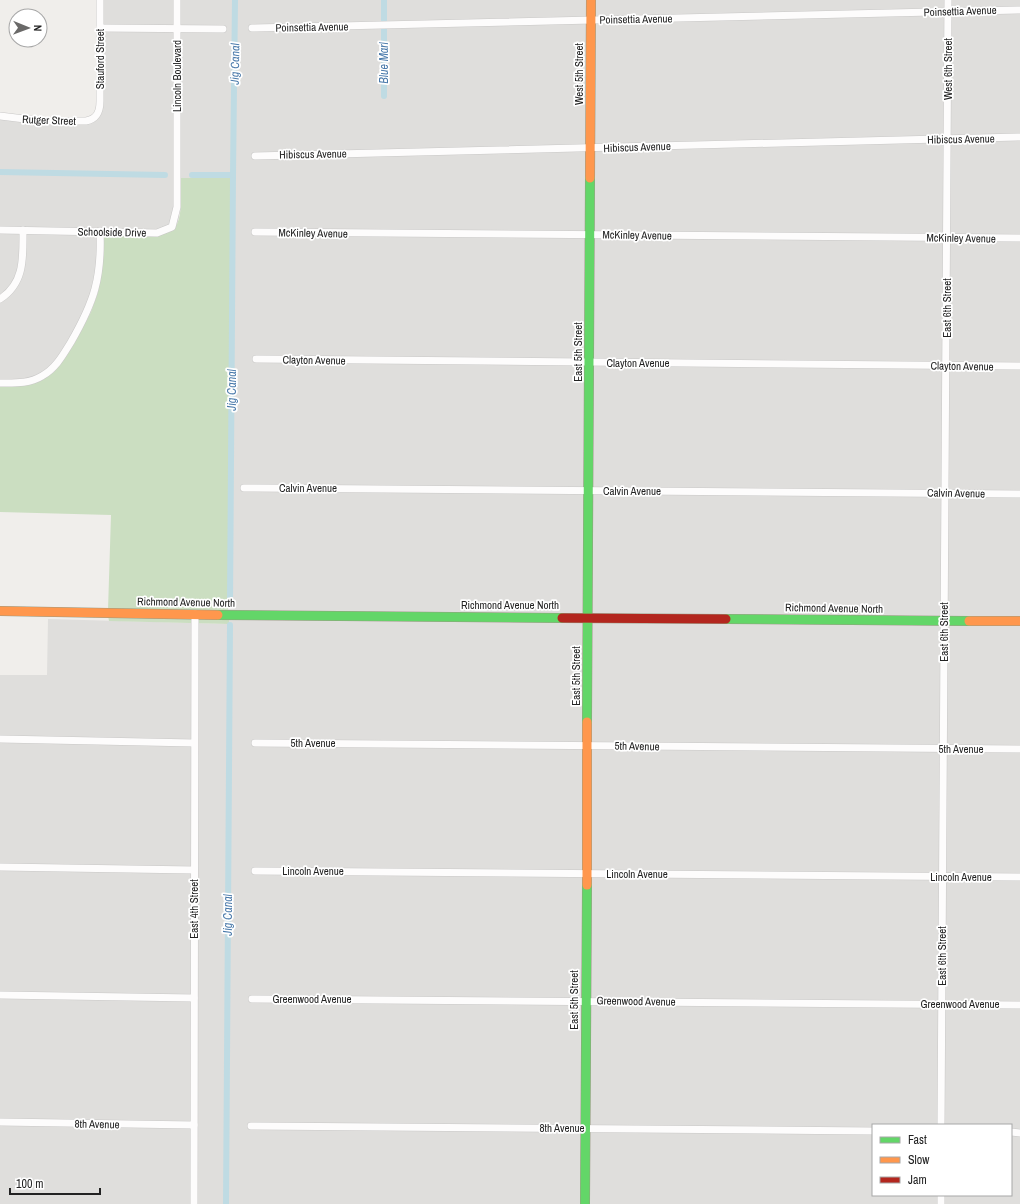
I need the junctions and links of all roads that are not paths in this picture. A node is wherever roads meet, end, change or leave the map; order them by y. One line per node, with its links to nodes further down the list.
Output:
1 (100, 0): 8 (street, Stauford Street)
2 (177, 0): 9 (street, Lincoln Boulevard)
3 (591, 0): 7 (street, West 5th Street)
4 (948, 0): 6 (street, West 6th Street)
5 (1020, 10): 6 (street, Poinsettia Avenue)
6 (948, 12): 7 (street, Poinsettia Avenue); 15 (street, West 6th Street)
7 (591, 20): 10 (street, Poinsettia Avenue); 16 (street, West 5th Street)
8 (100, 28): 9 (street); 13 (street, Stauford Street)
9 (177, 28): 11 (street); 17 (street, Lincoln Boulevard)
10 (252, 28)
11 (223, 29)
12 (0, 116): 13 (street, Rutger Street)
13 (96, 116)
14 (1020, 137): 15 (street, Hibiscus Avenue)
15 (948, 139): 16 (street, Hibiscus Avenue); 24 (street, East 6th Street)
16 (591, 149): 18 (street, Hibiscus Avenue); 23 (street, East 5th Street)
17 (177, 152): 21 (street, Schoolside Drive)
18 (255, 156)
19 (0, 230): 20 (street, Schoolside Drive)
20 (23, 230): 21 (street, Schoolside Drive); 26 (street)
21 (100, 232): 31 (street)
22 (255, 232): 23 (street, McKinley Avenue)
23 (591, 234): 24 (street, McKinley Avenue); 28 (street, East 5th Street)
24 (947, 238): 25 (street, McKinley Avenue); 29 (street, East 6th Street)
25 (1020, 238)
26 (0, 299)
27 (256, 359): 28 (street, Clayton Avenue)
28 (590, 362): 29 (street, Clayton Avenue); 33 (street, East 5th Street)
29 (946, 365): 30 (street, Clayton Avenue); 34 (street, East 6th Street)
30 (1020, 366)
31 (0, 383)
32 (244, 488): 33 (street, Calvin Avenue)
33 (590, 491): 34 (street, Calvin Avenue); 38 (street, East 5th Street)
34 (945, 493): 35 (street, Calvin Avenue); 39 (street, East 6th Street)
35 (1020, 494)
36 (0, 611): 37 (street, Richmond Avenue North)
37 (195, 614): 38 (street, Richmond Avenue North); 42 (street, East 4th Street)
38 (588, 618): 39 (street, Richmond Avenue North); 44 (street, East 5th Street)
39 (945, 621): 40 (street, Richmond Avenue North); 45 (street, East 6th Street)
40 (1020, 622)
41 (0, 739): 42 (street)
42 (194, 742): 48 (street, East 4th Street)
43 (255, 743): 44 (street, 5th Avenue)
44 (588, 746): 45 (street, 5th Avenue); 50 (street, East 5th Street)
45 (944, 749): 46 (street, 5th Avenue); 51 (street, East 6th Street)
46 (1020, 749)
47 (0, 867): 48 (street)
48 (194, 870): 54 (street, East 4th Street)
49 (255, 871): 50 (street, Lincoln Avenue)
50 (587, 873): 51 (street, Lincoln Avenue); 56 (street, East 5th Street)
51 (943, 877): 52 (street, Lincoln Avenue); 57 (street, East 6th Street)
52 (1020, 877)
53 (0, 995): 54 (street)
54 (194, 998): 61 (street, East 4th Street)
55 (252, 999): 56 (street, Greenwood Avenue)
56 (586, 1001): 57 (street, Greenwood Avenue); 63 (street, East 5th Street)
57 (942, 1005): 58 (street, Greenwood Avenue); 60 (street, East 6th Street)
58 (1020, 1005)
59 (0, 1122): 61 (street, 8th Avenue)
60 (941, 1124)
61 (194, 1125): 65 (street, East 4th Street)
62 (251, 1126): 63 (street, 8th Avenue)
63 (586, 1128): 64 (street, 8th Avenue); 66 (street, East 5th Street)
64 (872, 1131)
65 (194, 1204)
66 (585, 1204)

